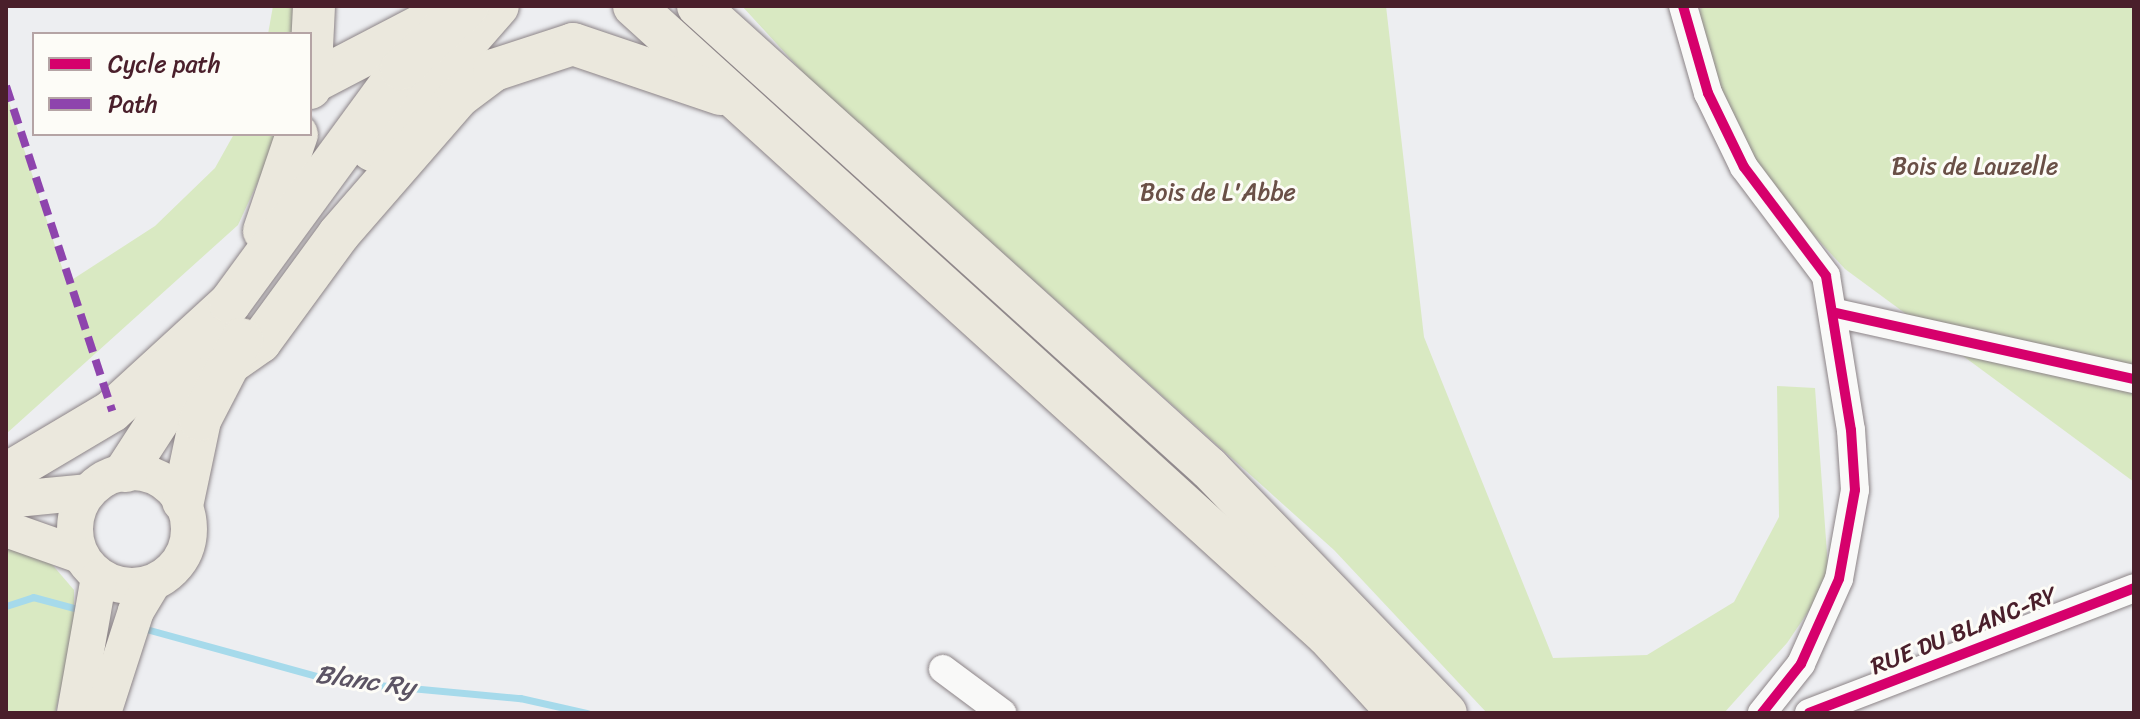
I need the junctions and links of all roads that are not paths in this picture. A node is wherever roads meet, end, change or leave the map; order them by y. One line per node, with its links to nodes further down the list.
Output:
1 (314, 6): 8 (highway)
2 (459, 6): 9 (highway)
3 (468, 6): 12 (highway)
4 (498, 6): 14 (highway)
5 (634, 6): 10 (highway)
6 (698, 6): 30 (highway)
7 (1683, 6): 13 (street)
8 (312, 59)
9 (312, 84)
10 (735, 96): 14 (highway); 29 (highway)
11 (296, 136): 12 (highway)
12 (230, 303): 16 (highway); 17 (highway)
13 (1836, 313): 15 (street); 31 (street)
14 (230, 363): 20 (highway)
15 (2134, 379)
16 (126, 471): 18 (main road); 20 (main road)
17 (6, 474)
18 (87, 492): 19 (main road); 22 (main road)
19 (6, 500)
20 (183, 501): 23 (main road)
21 (6, 529): 22 (main road)
22 (89, 566): 23 (main road); 26 (main road)
23 (153, 583): 27 (main road)
24 (2134, 588): 32 (street, RUE DU BLANC-RY)
25 (943, 669): 28 (street)
26 (75, 713)
27 (103, 713)
28 (1002, 713)
29 (1399, 713)
30 (1446, 713)
31 (1762, 713)
32 (1809, 713)

